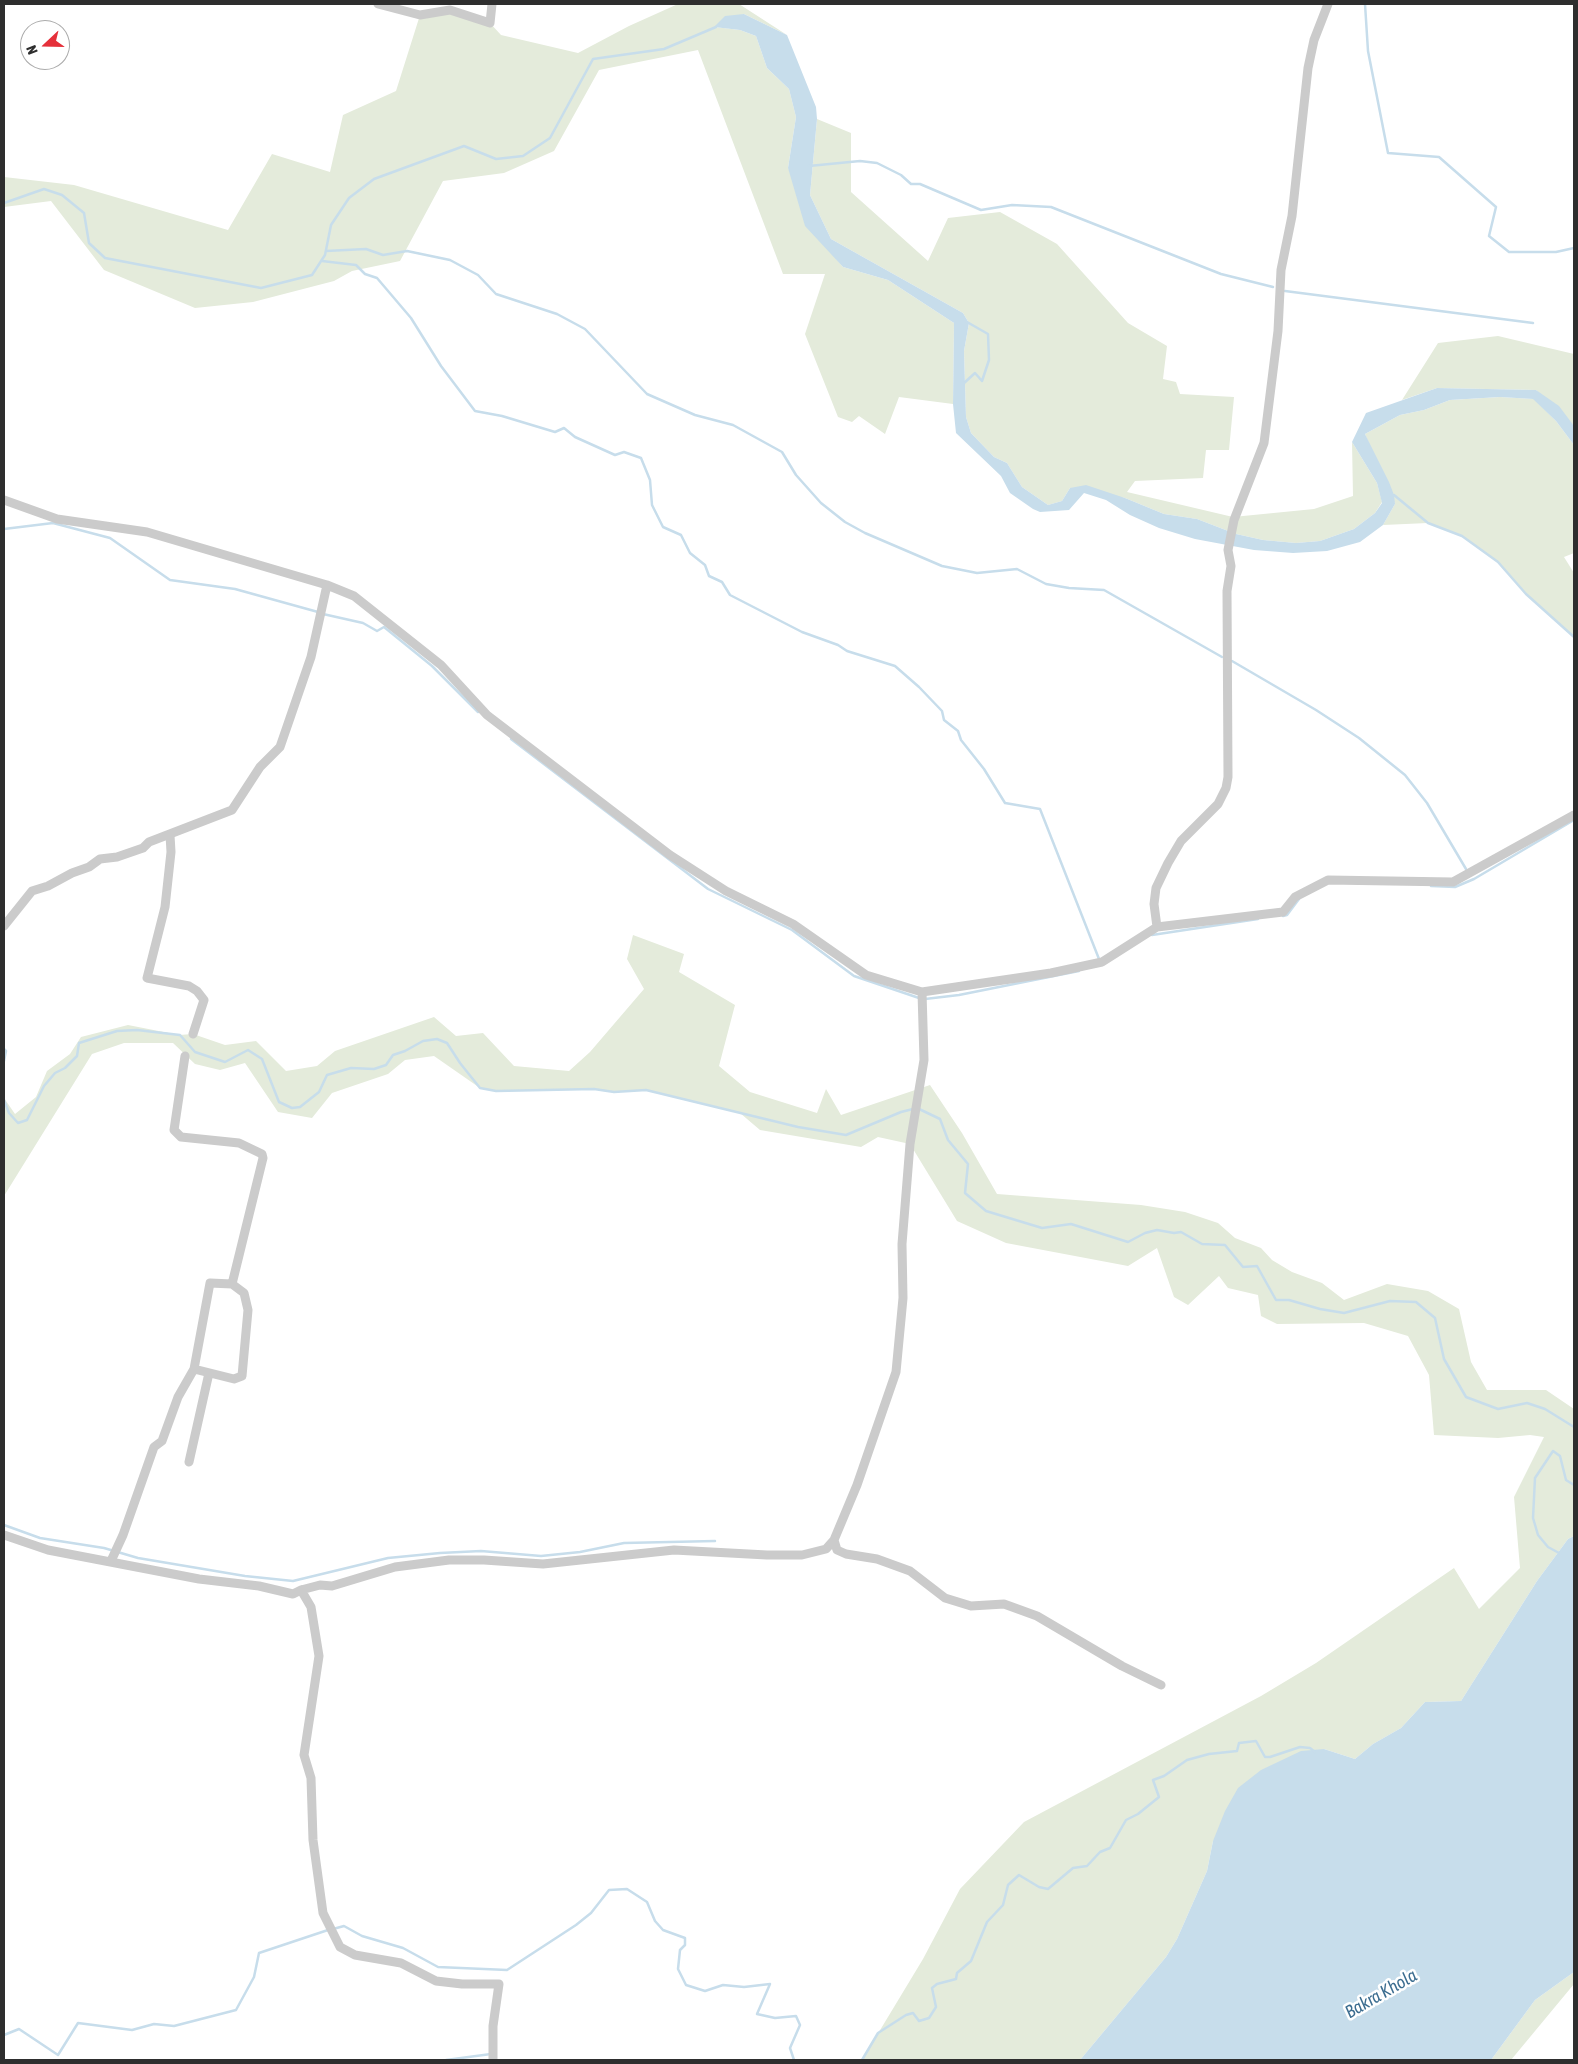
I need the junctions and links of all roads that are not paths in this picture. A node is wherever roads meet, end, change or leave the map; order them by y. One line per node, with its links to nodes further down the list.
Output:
1 (378, 4): 2 (street)
2 (492, 4)
3 (1328, 4): 9 (street)
4 (4, 500): 5 (street)
5 (328, 585): 7 (street); 10 (street)
6 (1574, 815): 9 (street)
7 (170, 835): 8 (street); 11 (street)
8 (4, 926)
9 (1157, 927): 10 (street)
10 (922, 992): 18 (street)
11 (193, 1034)
12 (185, 1056): 13 (street)
13 (232, 1284): 14 (street); 15 (street)
14 (194, 1369): 15 (street); 19 (street)
15 (209, 1373): 16 (street)
16 (190, 1462)
17 (4, 1535): 19 (street)
18 (834, 1540): 20 (street); 21 (street)
19 (111, 1561): 20 (street)
20 (301, 1590): 22 (street)
21 (1161, 1685)
22 (493, 2060)

